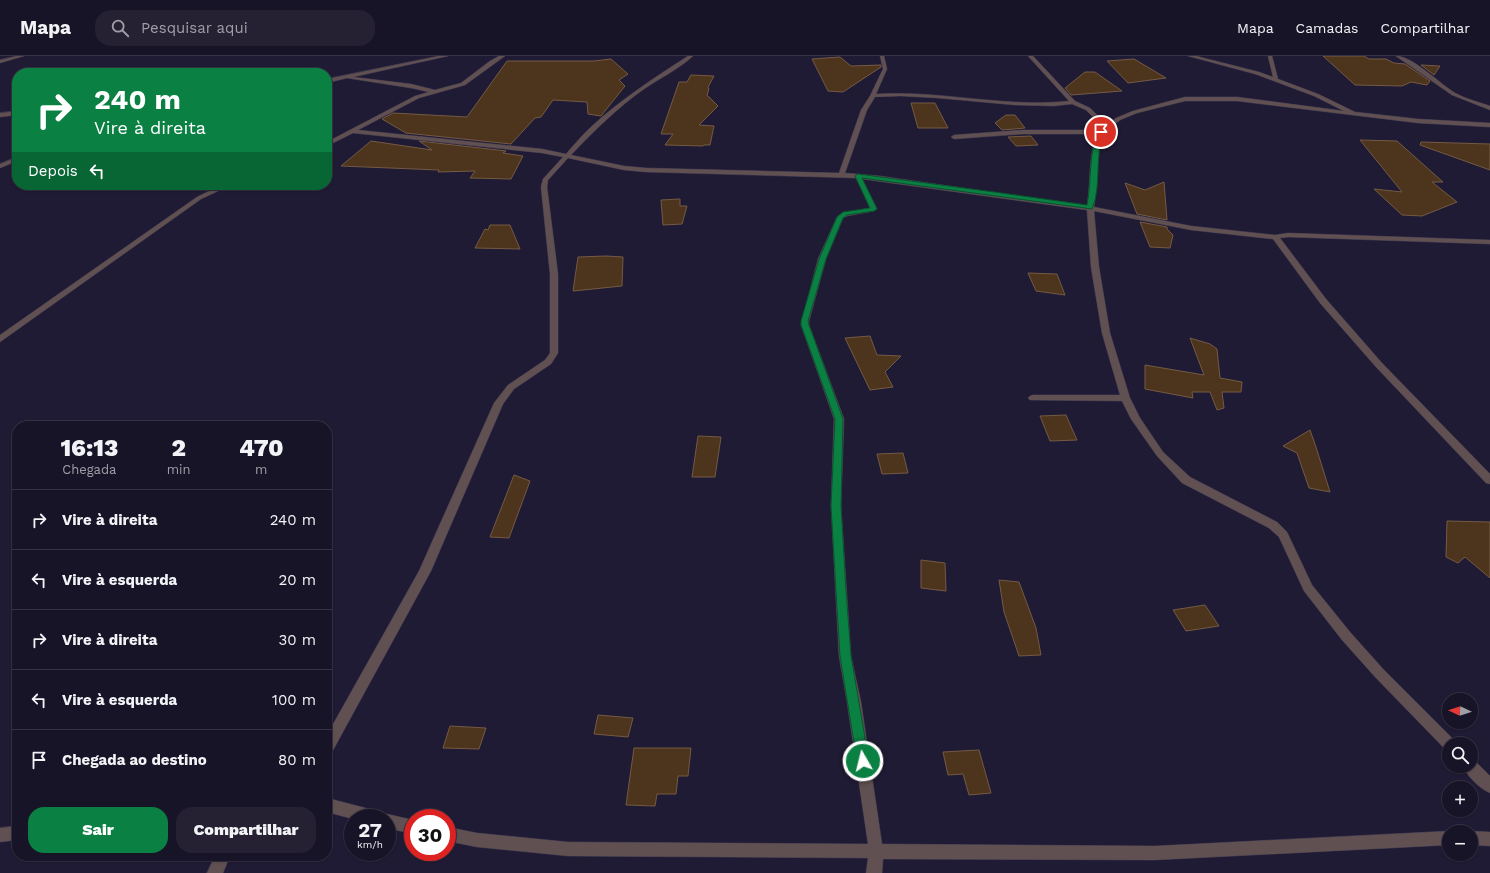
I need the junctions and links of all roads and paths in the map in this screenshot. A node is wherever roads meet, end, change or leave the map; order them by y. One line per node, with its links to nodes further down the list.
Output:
1 (22, 56): 10 (street)
2 (446, 56): 11 (street)
3 (503, 56): 14 (street)
4 (691, 56): 26 (street)
5 (882, 56): 15 (street)
6 (1030, 56): 16 (street)
7 (1190, 56): 13 (street)
8 (1270, 56): 13 (street)
9 (1398, 56): 17 (street)
10 (0, 62)
11 (342, 77): 12 (street); 14 (street)
12 (332, 80)
13 (1276, 80): 19 (street)
14 (436, 92): 23 (street)
15 (873, 96): 16 (street); 29 (street)
16 (1073, 102): 22 (street)
17 (1490, 108)
18 (12, 114): 20 (street)
19 (1354, 114): 21 (street); 22 (street)
20 (0, 115)
21 (1490, 125)
22 (1104, 130): 24 (street); 32 (street)
23 (352, 131): 25 (street); 26 (street)
24 (954, 137)
25 (332, 141)
26 (568, 156): 29 (street); 40 (street)
27 (12, 161): 28 (street)
28 (0, 166)
29 (840, 175): 30 (street)
30 (858, 176): 32 (street); 51 (street)
31 (215, 190): 35 (street)
32 (1090, 208): 33 (street); 37 (street)
33 (1275, 237): 34 (street); 38 (street)
34 (1490, 242)
35 (0, 339)
36 (1033, 398): 37 (street)
37 (1125, 398): 39 (street)
38 (1490, 480)
39 (1442, 737)
40 (332, 739)
41 (1477, 773): 42 (street)
42 (1490, 786)
43 (332, 806): 44 (street)
44 (344, 809)
45 (12, 834): 46 (street)
46 (0, 836)
47 (456, 836): 51 (street)
48 (1442, 838): 51 (street)
49 (1478, 838): 50 (street)
50 (1490, 839)
51 (876, 851): 54 (street)
52 (221, 861): 53 (street)
53 (215, 873)
54 (874, 873)

